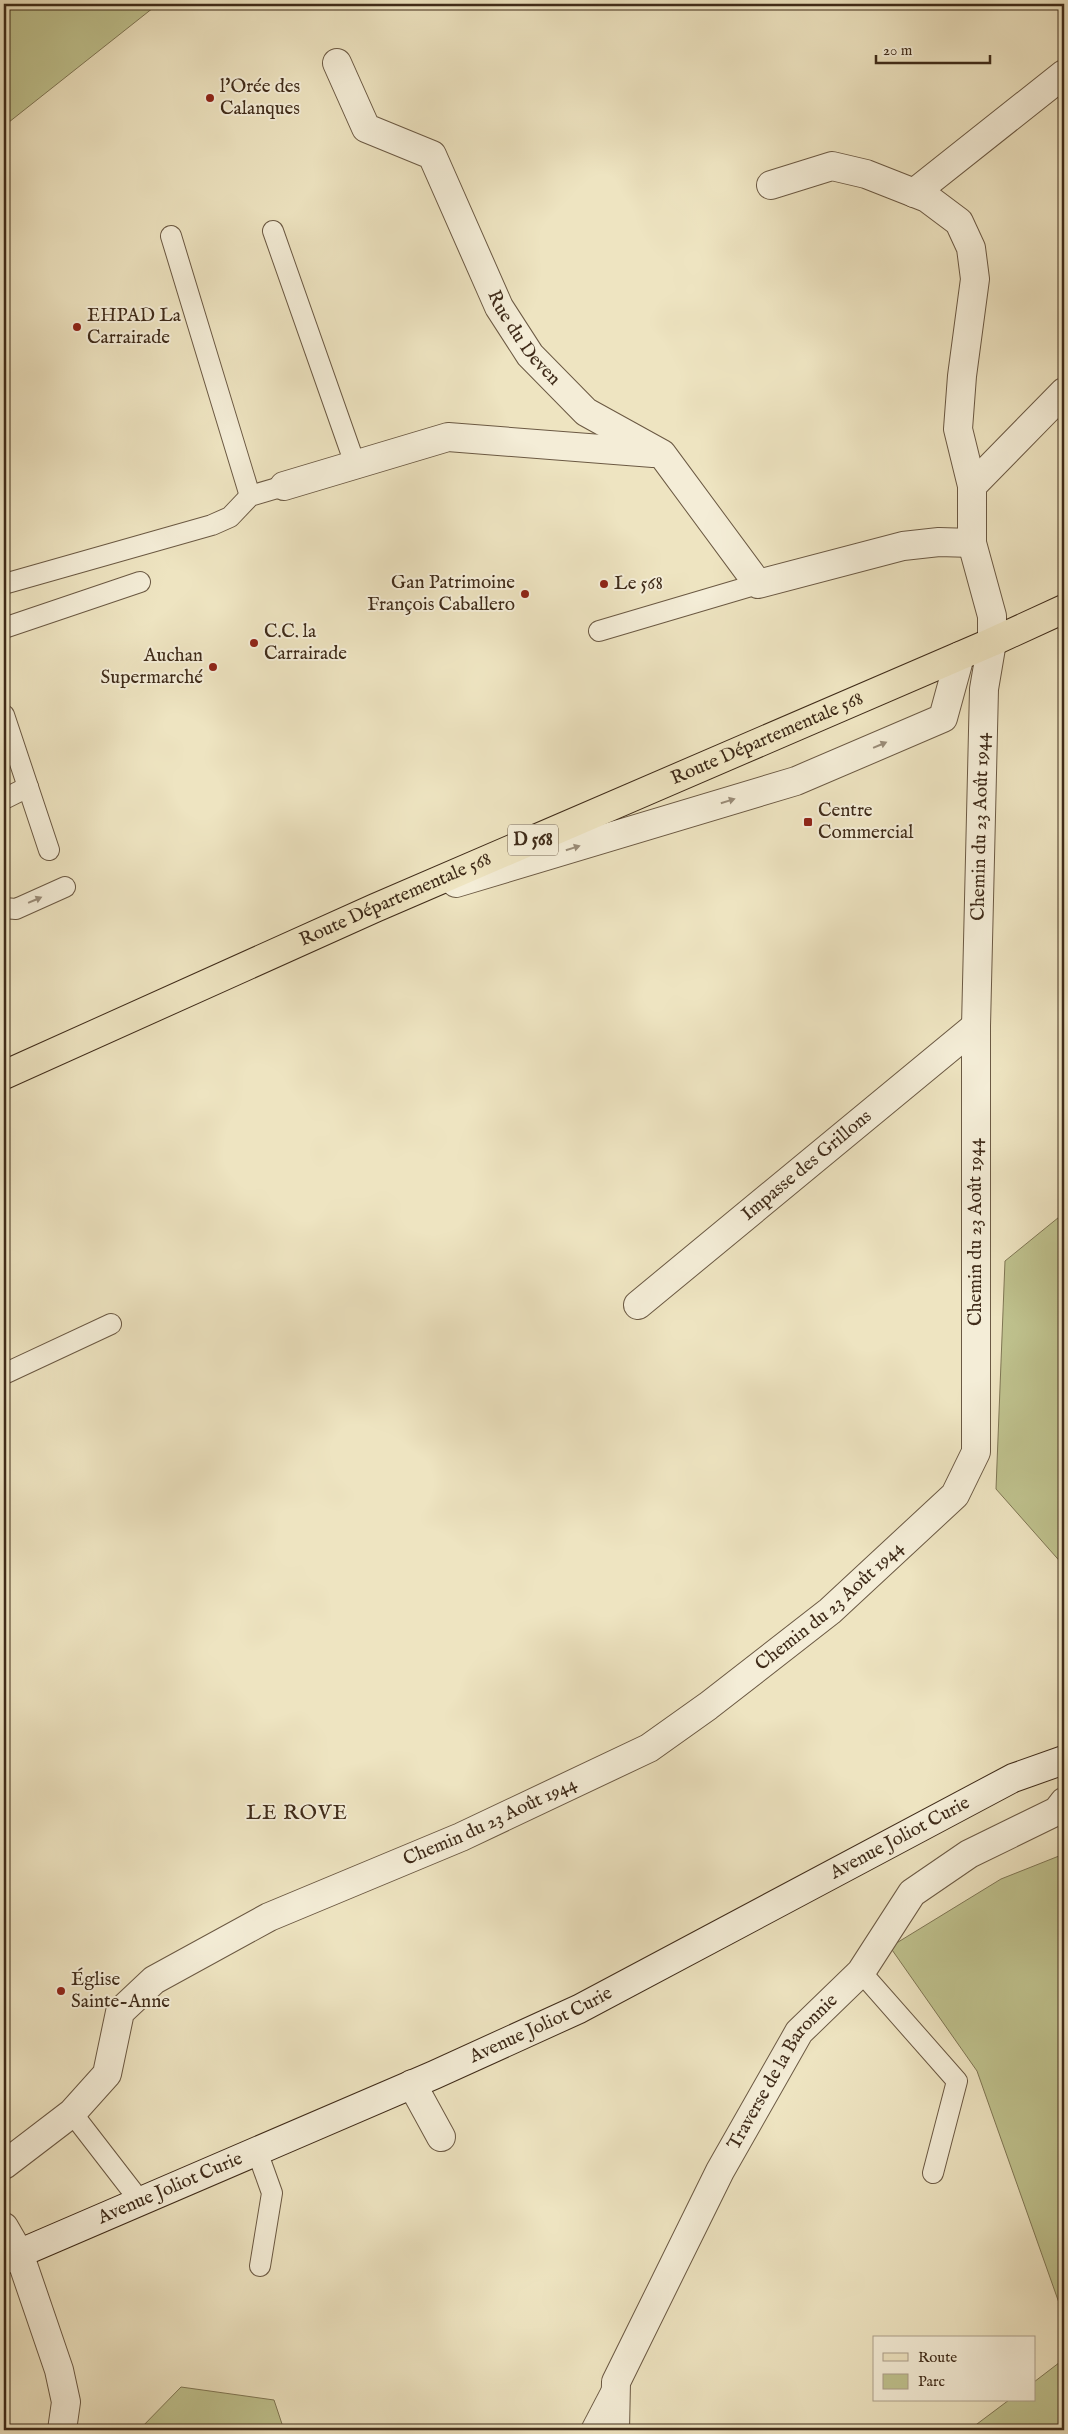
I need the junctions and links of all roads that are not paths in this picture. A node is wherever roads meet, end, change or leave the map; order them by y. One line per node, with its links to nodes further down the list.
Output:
1 (337, 63): 8 (street, Rue du Deven)
2 (1064, 74): 4 (street)
3 (771, 185): 4 (street, Chemin du 23 Août 1944)
4 (914, 193): 11 (street, Chemin du 23 Août 1944)
5 (273, 231): 9 (lane)
6 (171, 236): 12 (lane)
7 (1064, 392): 11 (street)
8 (662, 454): 9 (street); 16 (street, Rue du Deven)
9 (355, 464): 10 (street)
10 (284, 486): 12 (lane)
11 (972, 486): 13 (street, Chemin du 23 Août 1944)
12 (250, 496): 15 (lane)
13 (972, 544): 16 (street); 20 (street, Chemin du 23 Août 1944)
14 (140, 582): 18 (lane)
15 (4, 584)
16 (758, 584): 19 (lane)
17 (1064, 609): 20 (main road, Route Départementale 568 / D 568)
18 (4, 628)
19 (599, 632)
20 (992, 642): 21 (main road, Route Départementale 568 / D 568); 29 (street, Chemin du 23 Août 1944)
21 (960, 656): 28 (main road, Route Départementale 568 / D 568); 28 (street, one-way to 21)
22 (4, 715): 23 (lane)
23 (28, 787): 24 (lane); 25 (lane)
24 (4, 799)
25 (49, 850)
26 (65, 887): 27 (lane, one-way to 26)
27 (4, 908)
28 (375, 908): 30 (main road, Route Départementale 568 / D 568)
29 (976, 1026): 31 (street, Impasse des Grillons); 38 (street, Chemin du 23 Août 1944)
30 (4, 1075)
31 (638, 1305)
32 (111, 1324): 33 (lane)
33 (4, 1374)
34 (1064, 1760): 37 (street, Avenue Joliot Curie)
35 (1064, 1802): 36 (street, Traverse de la Baronnie)
36 (861, 1972): 42 (lane); 47 (street, Traverse de la Baronnie)
37 (412, 2084): 39 (street); 40 (street, Avenue Joliot Curie)
38 (72, 2113): 41 (street, Chemin du 23 Août 1944); 43 (lane)
39 (441, 2137)
40 (257, 2151): 43 (street, Avenue Joliot Curie); 46 (lane)
41 (4, 2165)
42 (933, 2173)
43 (140, 2201): 45 (street, Avenue Joliot Curie)
44 (4, 2226): 45 (street)
45 (12, 2256): 48 (street)
46 (260, 2266)
47 (616, 2382): 49 (lane); 50 (street, Traverse de la Baronnie)
48 (62, 2430)
49 (591, 2430)
50 (615, 2430)

